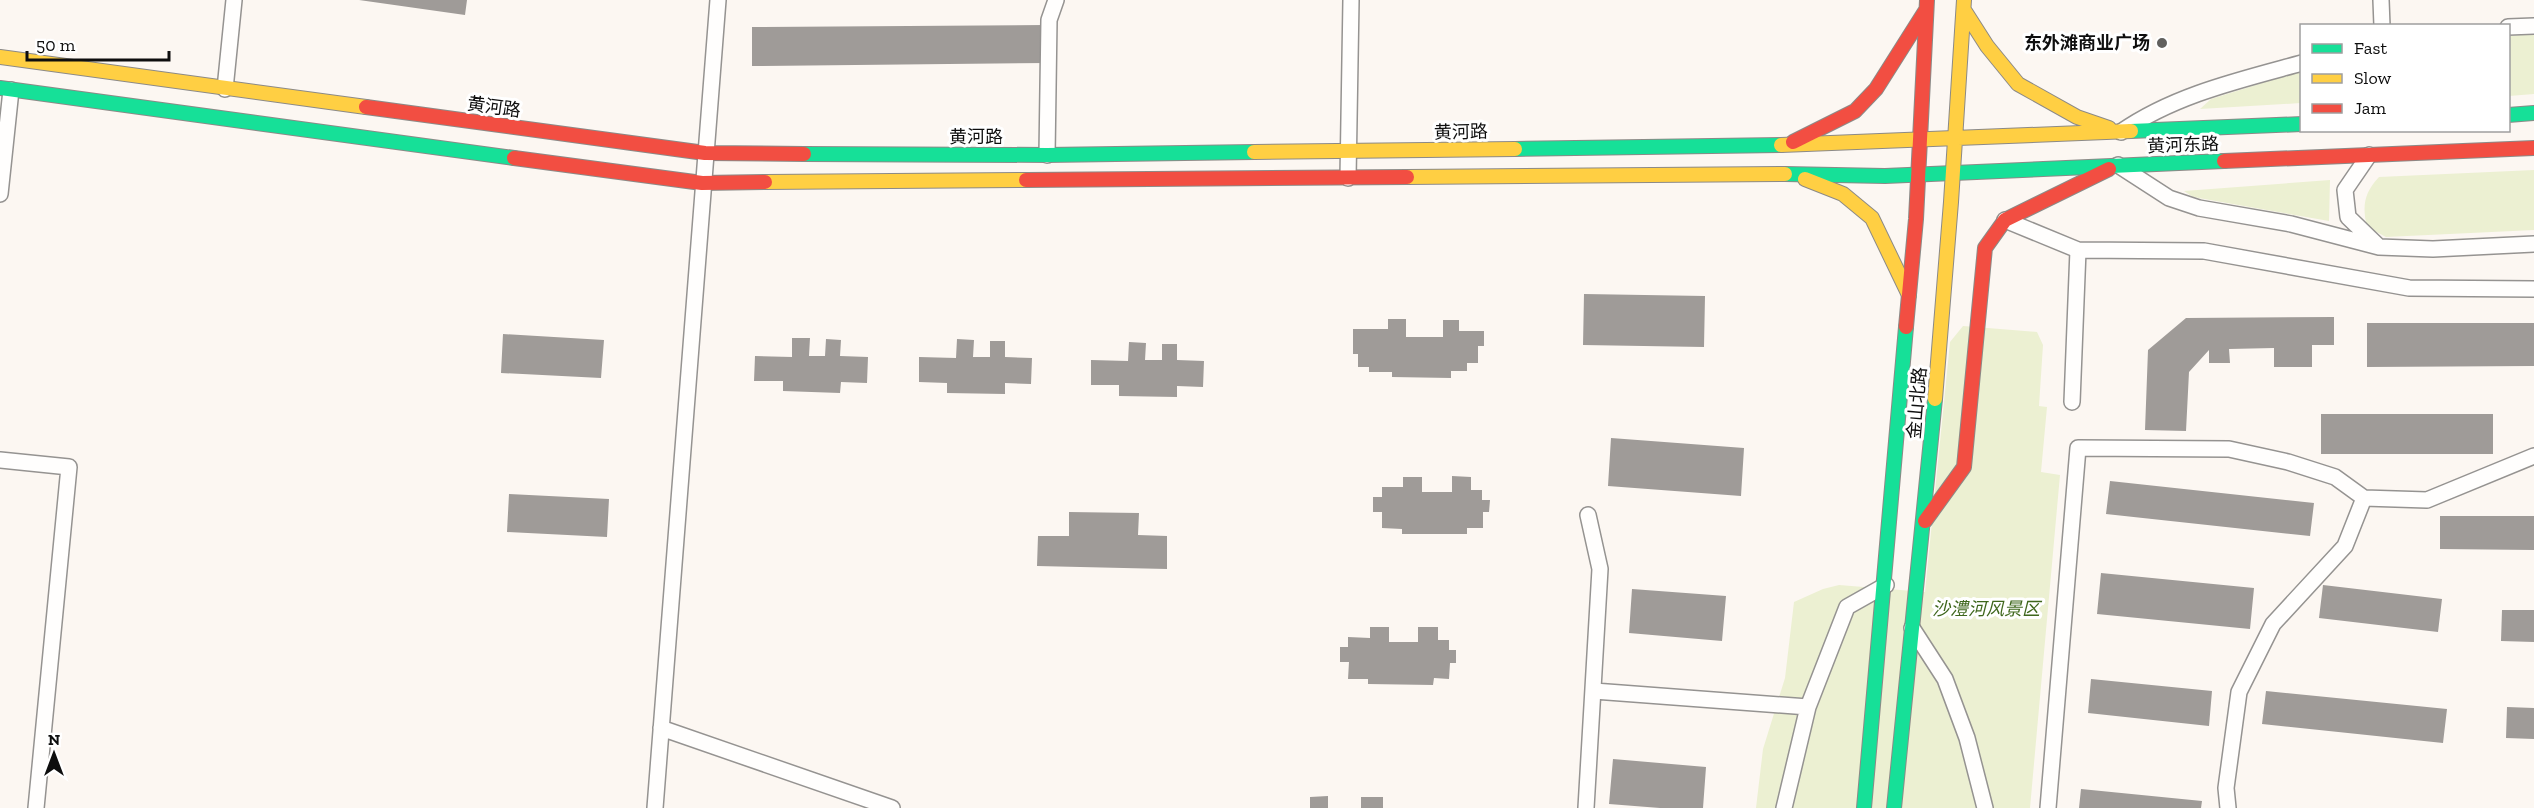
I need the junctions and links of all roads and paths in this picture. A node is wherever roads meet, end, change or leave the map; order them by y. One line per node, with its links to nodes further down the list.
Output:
1 (234, 0): 13 (street)
2 (718, 0): 24 (street)
3 (1056, 0): 25 (street)
4 (1351, 0): 23 (street)
5 (2381, 0): 8 (street)
6 (1927, 5): 20 (main road, 金山北路); 21 (main road)
7 (1964, 5): 18 (main road); 19 (main road, 金山北路)
8 (2382, 24)
9 (2534, 26): 10 (street)
10 (2510, 27)
11 (0, 57): 13 (main road, 黄河路)
12 (2300, 63): 18 (street)
13 (225, 88): 24 (main road, 黄河路)
14 (6, 89): 32 (main road); 33 (street)
15 (2534, 114): 16 (main road)
16 (2510, 115)
17 (2300, 124): 18 (main road, 黄河东路)
18 (2121, 132): 19 (main road, 黄河东路)
19 (1958, 139): 20 (main road, 黄河路); 28 (main road, 金山北路)
20 (1921, 140): 21 (main road, 黄河路); 30 (main road, 金山北路)
21 (1787, 145): 23 (main road, 黄河路)
22 (2534, 148): 26 (main road, 黄河东路)
23 (1347, 152): 25 (main road, 黄河路); 31 (street)
24 (705, 153): 25 (main road, 黄河路); 32 (street)
25 (1047, 155)
26 (2369, 155): 27 (main road, 黄河东路); 36 (street)
27 (2118, 165): 28 (main road, 黄河东路); 34 (main road); 36 (street)
28 (1956, 172): 30 (main road); 45 (main road, 金山北路)
29 (1790, 174): 30 (main road); 31 (main road); 39 (main road)
30 (1919, 174): 39 (main road, 金山北路)
31 (1348, 178): 32 (main road)
32 (702, 183): 50 (street)
33 (0, 194)
34 (2005, 220): 37 (street); 45 (main road)
35 (2534, 244): 36 (street)
36 (2379, 247)
37 (2078, 250): 38 (street); 40 (street)
38 (2534, 289)
39 (1909, 295): 46 (main road, 金山北路)
40 (2072, 402)
41 (2534, 456): 43 (street)
42 (0, 460): 51 (street)
43 (2364, 498): 59 (street); 60 (street)
44 (1588, 515): 48 (street)
45 (1924, 521): 47 (main road, 金山北路)
46 (1886, 585): 49 (street); 56 (main road, 金山北路)
47 (1912, 628): 57 (main road, 金山北路); 58 (street)
48 (1594, 691): 49 (street); 54 (street)
49 (1808, 707): 55 (street)
50 (661, 728): 52 (street); 53 (street)
51 (36, 808)
52 (655, 808)
53 (892, 808)
54 (1586, 808)
55 (1784, 808)
56 (1864, 808)
57 (1894, 808)
58 (1985, 808)
59 (2048, 808)
60 (2228, 808)

